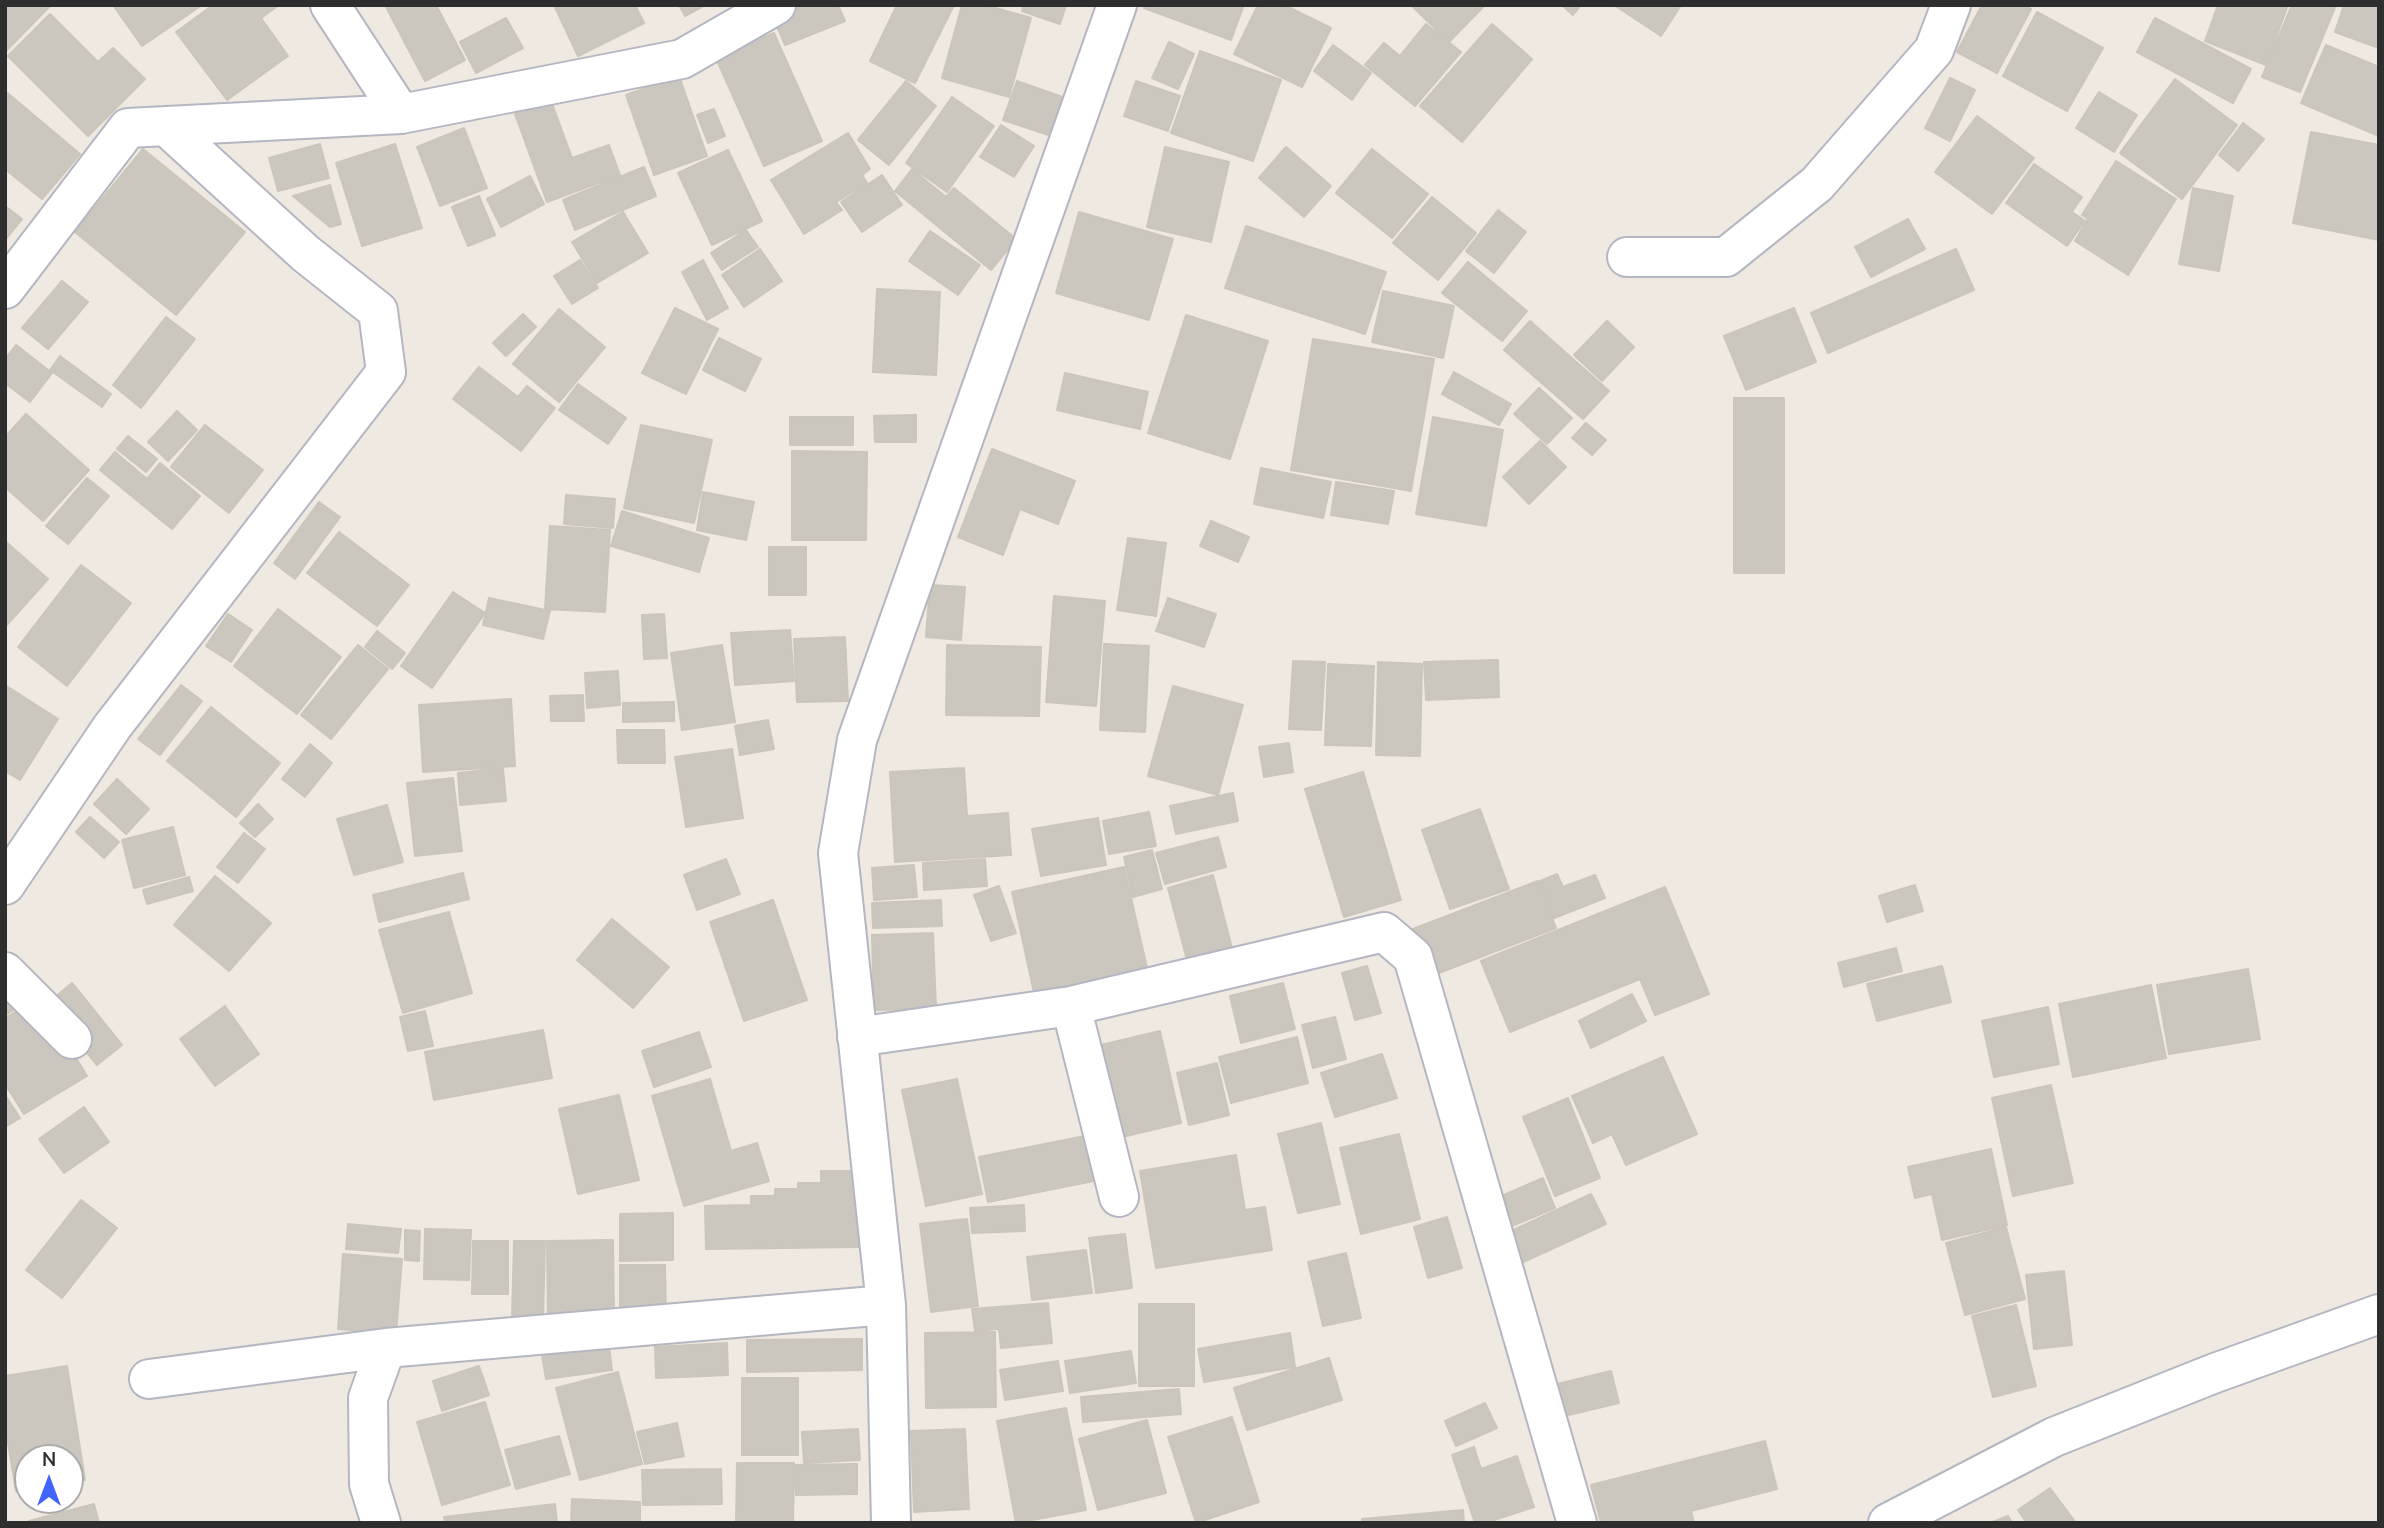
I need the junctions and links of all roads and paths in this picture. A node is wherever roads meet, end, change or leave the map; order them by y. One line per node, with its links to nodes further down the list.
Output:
1 (330, 5): 5 (street)
2 (776, 5): 5 (street)
3 (1117, 5): 12 (street)
4 (1951, 5): 7 (street)
5 (401, 114): 6 (street)
6 (166, 126): 8 (street); 9 (street)
7 (1627, 257)
8 (5, 289)
9 (5, 885)
10 (5, 972): 13 (street)
11 (1071, 1006): 12 (street); 14 (street); 21 (street)
12 (858, 1037): 15 (street)
13 (72, 1039)
14 (1119, 1197)
15 (886, 1305): 17 (street); 20 (street)
16 (2379, 1314): 22 (street)
17 (386, 1348): 18 (street); 19 (street)
18 (149, 1379)
19 (381, 1523)
20 (891, 1523)
21 (1577, 1523)
22 (1888, 1523)

